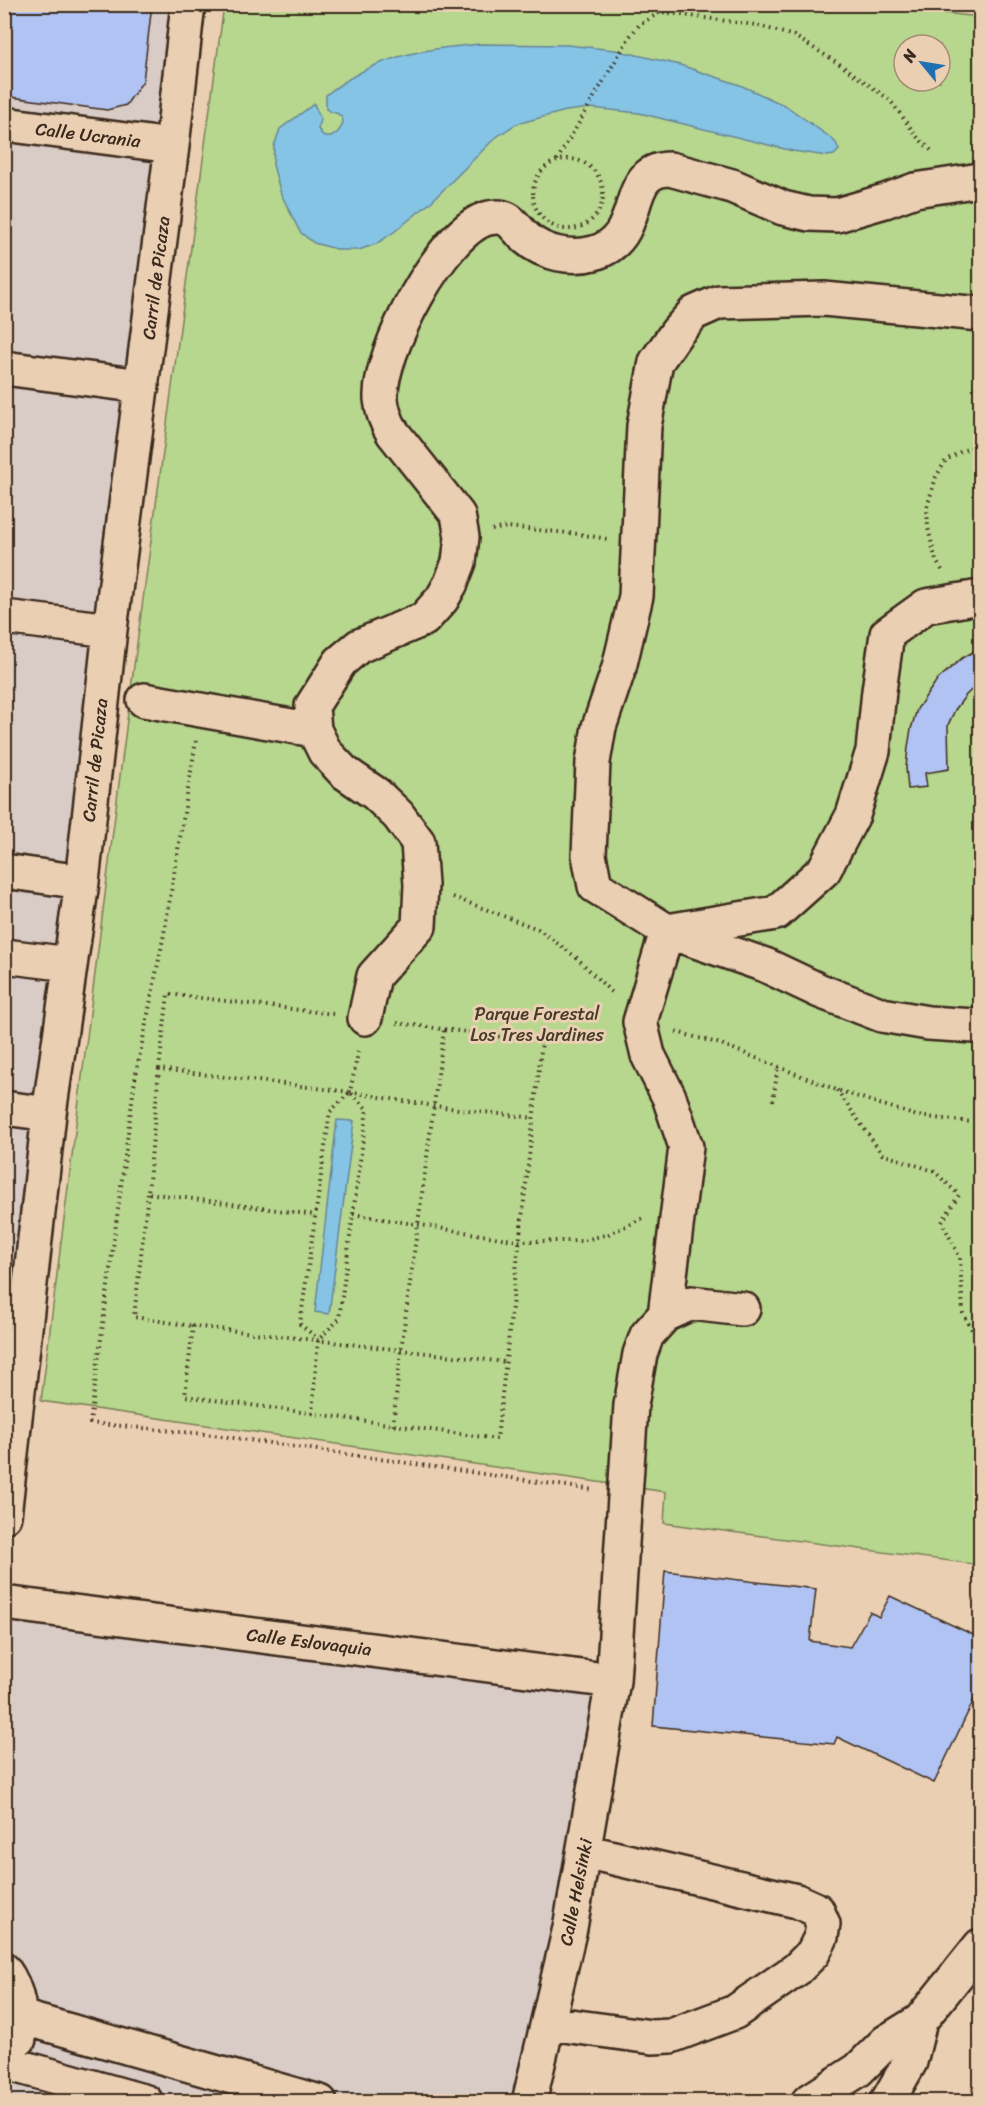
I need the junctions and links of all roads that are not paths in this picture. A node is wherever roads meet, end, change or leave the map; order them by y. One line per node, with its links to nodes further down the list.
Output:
1 (188, 4): 3 (street, Carril de Picaza)
2 (4, 124): 3 (street, Calle Ucrania)
3 (172, 146): 7 (street, Carril de Picaza)
4 (965, 183): 12 (street)
5 (981, 314): 15 (street)
6 (4, 368): 7 (street)
7 (142, 386): 10 (street, Carril de Picaza)
8 (971, 599): 15 (street)
9 (4, 617): 10 (street)
10 (110, 630): 14 (street, Carril de Picaza)
11 (144, 700): 12 (street)
12 (314, 730): 18 (street)
13 (4, 871): 14 (street)
14 (82, 882): 17 (street, Carril de Picaza)
15 (667, 931): 19 (street); 23 (street)
16 (4, 956): 17 (street)
17 (70, 964): 21 (street, Carril de Picaza)
18 (365, 1018)
19 (981, 1024)
20 (4, 1108): 21 (street)
21 (49, 1114): 24 (street, Carril de Picaza)
22 (743, 1309): 23 (street)
23 (665, 1316): 27 (street, Calle Helsinki)
24 (14, 1358): 25 (street, Carril de Picaza)
25 (4, 1516)
26 (4, 1603): 27 (street, Calle Eslovaquia)
27 (613, 1681): 28 (street, Calle Helsinki)
28 (584, 1851): 33 (street, Calle Helsinki); 33 (street)
29 (981, 1946): 32 (street)
30 (4, 1970): 31 (street)
31 (21, 2017): 34 (street); 36 (street)
32 (920, 2021): 38 (street); 39 (street)
33 (548, 2023): 37 (street, Calle Helsinki)
34 (7, 2067): 35 (street)
35 (146, 2102)
36 (320, 2102)
37 (529, 2102)
38 (808, 2102)
39 (887, 2102)

